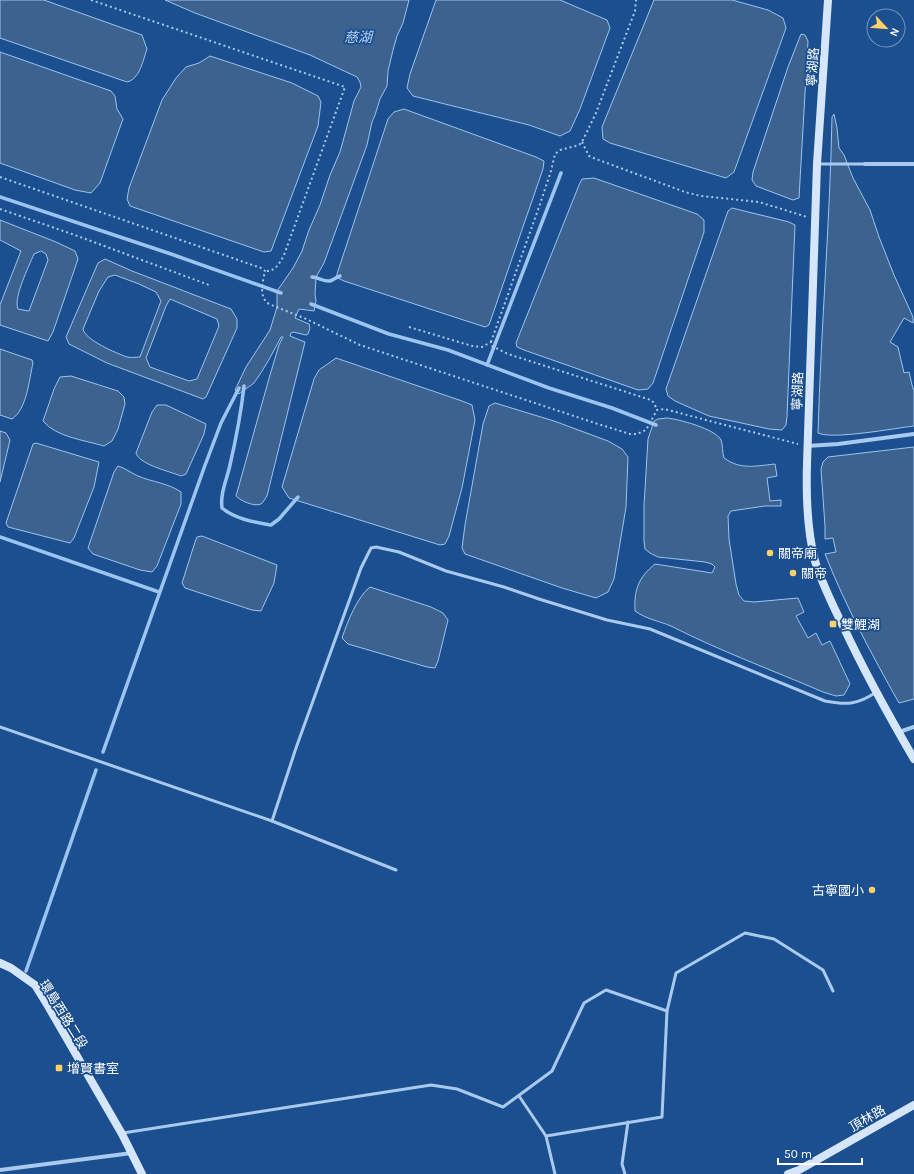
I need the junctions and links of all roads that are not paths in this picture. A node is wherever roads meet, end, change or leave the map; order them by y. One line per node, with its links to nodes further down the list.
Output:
1 (828, 0): 2 (main road, 寧湖路)
2 (817, 164): 3 (lane); 6 (main road, 寧湖路)
3 (865, 164): 4 (street)
4 (914, 164)
5 (914, 434): 6 (street)
6 (807, 446): 7 (main road, 寧湖路)
7 (876, 692): 10 (main road, 寧湖路); 12 (lane)
8 (0, 727): 12 (lane)
9 (914, 727): 10 (street)
10 (898, 732): 11 (main road, 寧湖路)
11 (914, 759)
12 (272, 821): 13 (lane)
13 (396, 870)
14 (0, 962): 20 (main road, 環島西路二段)
15 (833, 991): 16 (lane)
16 (667, 1011): 17 (lane); 19 (lane)
17 (519, 1096): 20 (lane); 21 (lane)
18 (914, 1105): 27 (main road, 頂林路)
19 (628, 1122): 21 (lane); 26 (lane)
20 (122, 1134): 22 (main road, 環島西路二段)
21 (546, 1136): 25 (lane)
22 (132, 1153): 23 (street); 24 (main road, 環島西路二段)
23 (0, 1170)
24 (142, 1174)
25 (555, 1174)
26 (625, 1174)
27 (788, 1174)

